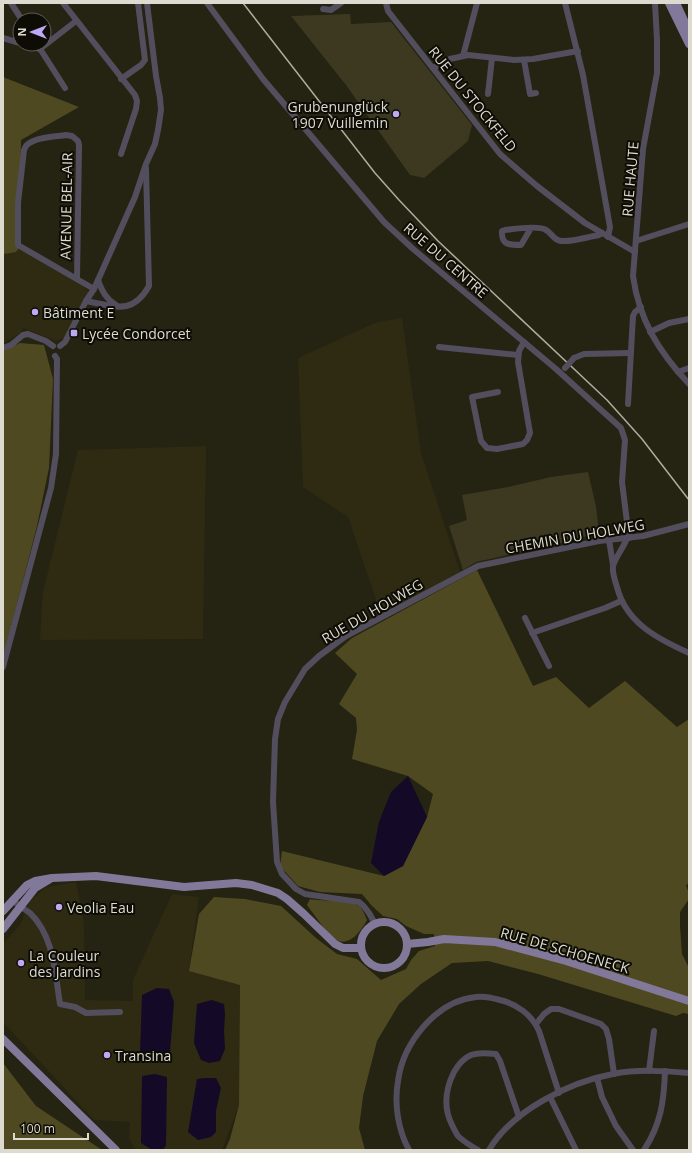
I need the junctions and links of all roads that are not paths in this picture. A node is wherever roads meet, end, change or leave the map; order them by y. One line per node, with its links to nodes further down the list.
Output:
1 (11, 3): 14 (street)
2 (63, 3): 15 (street)
3 (138, 3): 25 (street)
4 (147, 3): 30 (street)
5 (207, 3): 46 (street, RUE DU CENTRE)
6 (341, 3): 13 (street)
7 (386, 3): 24 (street, RUE DU STOCKFELD)
8 (477, 3): 21 (street)
9 (565, 3): 19 (street)
10 (654, 3): 36 (street, RUE HAUTE)
11 (669, 3): 18 (main road)
12 (676, 3): 16 (main road)
13 (323, 9)
14 (17, 12)
15 (76, 21): 17 (street); 25 (street)
16 (689, 31)
17 (52, 37)
18 (689, 44)
19 (578, 51): 23 (street); 35 (street)
20 (42, 52): 26 (street)
21 (463, 56): 22 (street); 24 (street)
22 (492, 58): 23 (street); 28 (street)
23 (524, 60): 27 (street)
24 (433, 68): 35 (street, RUE DU STOCKFELD)
25 (121, 79): 29 (street)
26 (65, 88)
27 (536, 93)
28 (488, 94)
29 (121, 154)
30 (146, 164): 31 (street); 32 (street)
31 (135, 197): 32 (street); 39 (street)
32 (147, 198): 42 (street)
33 (689, 224): 36 (street)
34 (531, 228): 34 (street); 35 (street)
35 (605, 235): 37 (street, RUE DU STOCKFELD)
36 (636, 241): 37 (street, RUE HAUTE)
37 (635, 252): 43 (street, RUE HAUTE)
38 (76, 279): 38 (street, AVENUE BEL-AIR); 40 (street, AVENUE BEL-AIR)
39 (98, 280): 40 (street); 42 (street)
40 (94, 289): 41 (street)
41 (86, 301): 42 (street); 47 (street)
42 (119, 306)
43 (641, 307): 45 (street, RUE HAUTE); 50 (street)
44 (689, 319): 45 (street)
45 (650, 332): 53 (street, RUE HAUTE)
46 (524, 342): 51 (street); 54 (street, RUE DU CENTRE)
47 (57, 346): 49 (street); 68 (street)
48 (439, 347): 51 (street)
49 (3, 348)
50 (630, 353): 54 (street, bridge); 57 (street)
51 (518, 355): 56 (street)
52 (689, 368): 53 (street)
53 (678, 372): 55 (street, RUE HAUTE)
54 (560, 374): 59 (street, RUE DU CENTRE)
55 (689, 384)
56 (498, 392)
57 (628, 404)
58 (689, 524): 59 (street, CHEMIN DU HOLWEG)
59 (628, 538): 60 (street, CHEMIN DU HOLWEG); 61 (street)
60 (609, 540): 61 (street); 62 (street, CHEMIN DU HOLWEG)
61 (613, 565): 63 (street)
62 (466, 572): 73 (street, RUE DU HOLWEG)
63 (621, 601): 65 (street); 66 (street)
64 (525, 618): 65 (street)
65 (532, 633): 67 (street)
66 (689, 653)
67 (549, 666)
68 (3, 667)
69 (52, 878): 70 (main road); 71 (main road); 76 (main road)
70 (12, 900): 71 (street); 72 (main road)
71 (21, 907): 74 (main road); 78 (street)
72 (3, 912)
73 (375, 924): 75 (main road); 76 (main road)
74 (3, 929)
75 (407, 944): 76 (main road); 77 (main road, RUE DE SCHOENECK)
76 (361, 948)
77 (689, 1001)
78 (120, 1012)
79 (536, 1024): 85 (street); 87 (street); 92 (street)
80 (654, 1031): 82 (street)
81 (3, 1040): 91 (main road)
82 (650, 1071): 83 (street); 85 (street)
83 (664, 1071): 84 (street); 96 (street)
84 (689, 1073)
85 (614, 1074): 86 (street)
86 (598, 1078): 87 (street); 95 (street)
87 (559, 1093): 88 (street)
88 (550, 1097): 89 (street); 90 (street)
89 (519, 1117): 93 (street); 94 (street)
90 (572, 1149)
91 (116, 1150)
92 (409, 1150)
93 (478, 1150)
94 (489, 1150)
95 (633, 1150)
96 (644, 1150)

